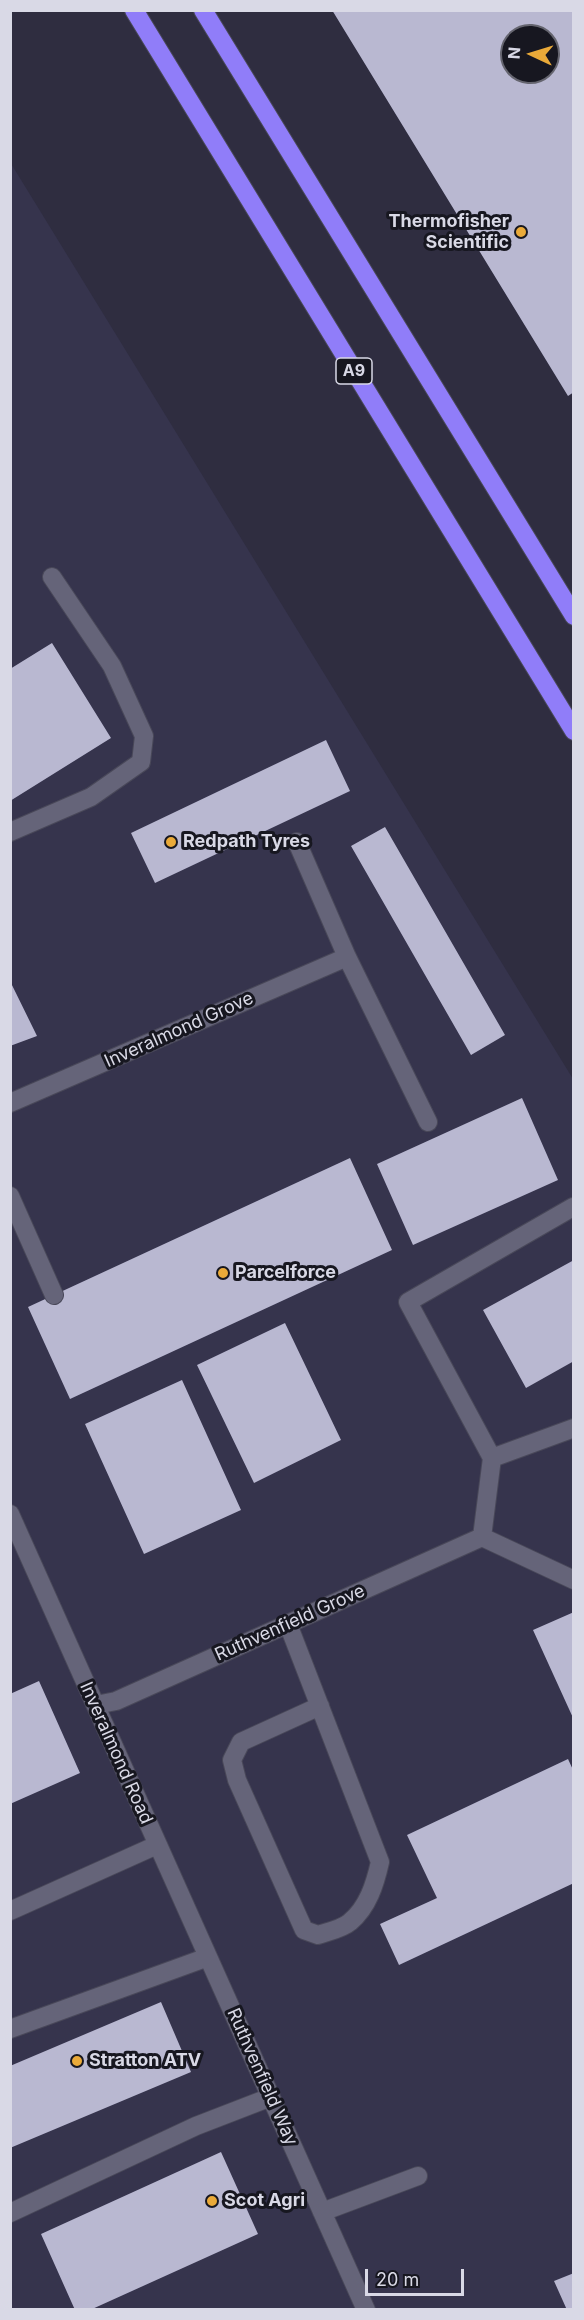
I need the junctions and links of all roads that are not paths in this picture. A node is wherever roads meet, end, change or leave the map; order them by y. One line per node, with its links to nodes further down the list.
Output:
1 (134, 10): 5 (highway, A9)
2 (203, 10): 4 (highway)
3 (52, 577): 6 (street)
4 (573, 615)
5 (573, 731)
6 (10, 832)
7 (297, 842): 8 (street)
8 (347, 957): 9 (street, Inveralmond Grove); 10 (street)
9 (10, 1103)
10 (428, 1122)
11 (10, 1196): 13 (street)
12 (573, 1207): 15 (street)
13 (54, 1295)
14 (573, 1428): 15 (street)
15 (492, 1458): 17 (street)
16 (10, 1514): 20 (street, Inveralmond Road)
17 (482, 1537): 18 (street); 19 (street, Ruthvenfield Grove)
18 (573, 1580)
19 (288, 1624): 20 (street, Ruthvenfield Grove); 21 (street)
20 (96, 1705): 22 (street, Inveralmond Road)
21 (320, 1707): 21 (street)
22 (157, 1845): 23 (street, Inveralmond Road); 24 (street, Ruthvenfield Way)
23 (10, 1911)
24 (208, 1957): 25 (street); 26 (street, Ruthvenfield Way)
25 (10, 2030)
26 (271, 2097): 28 (street, Ruthvenfield Way); 29 (street)
27 (418, 2176): 28 (street)
28 (322, 2212): 30 (street, Ruthvenfield Way)
29 (10, 2213)
30 (366, 2310)

